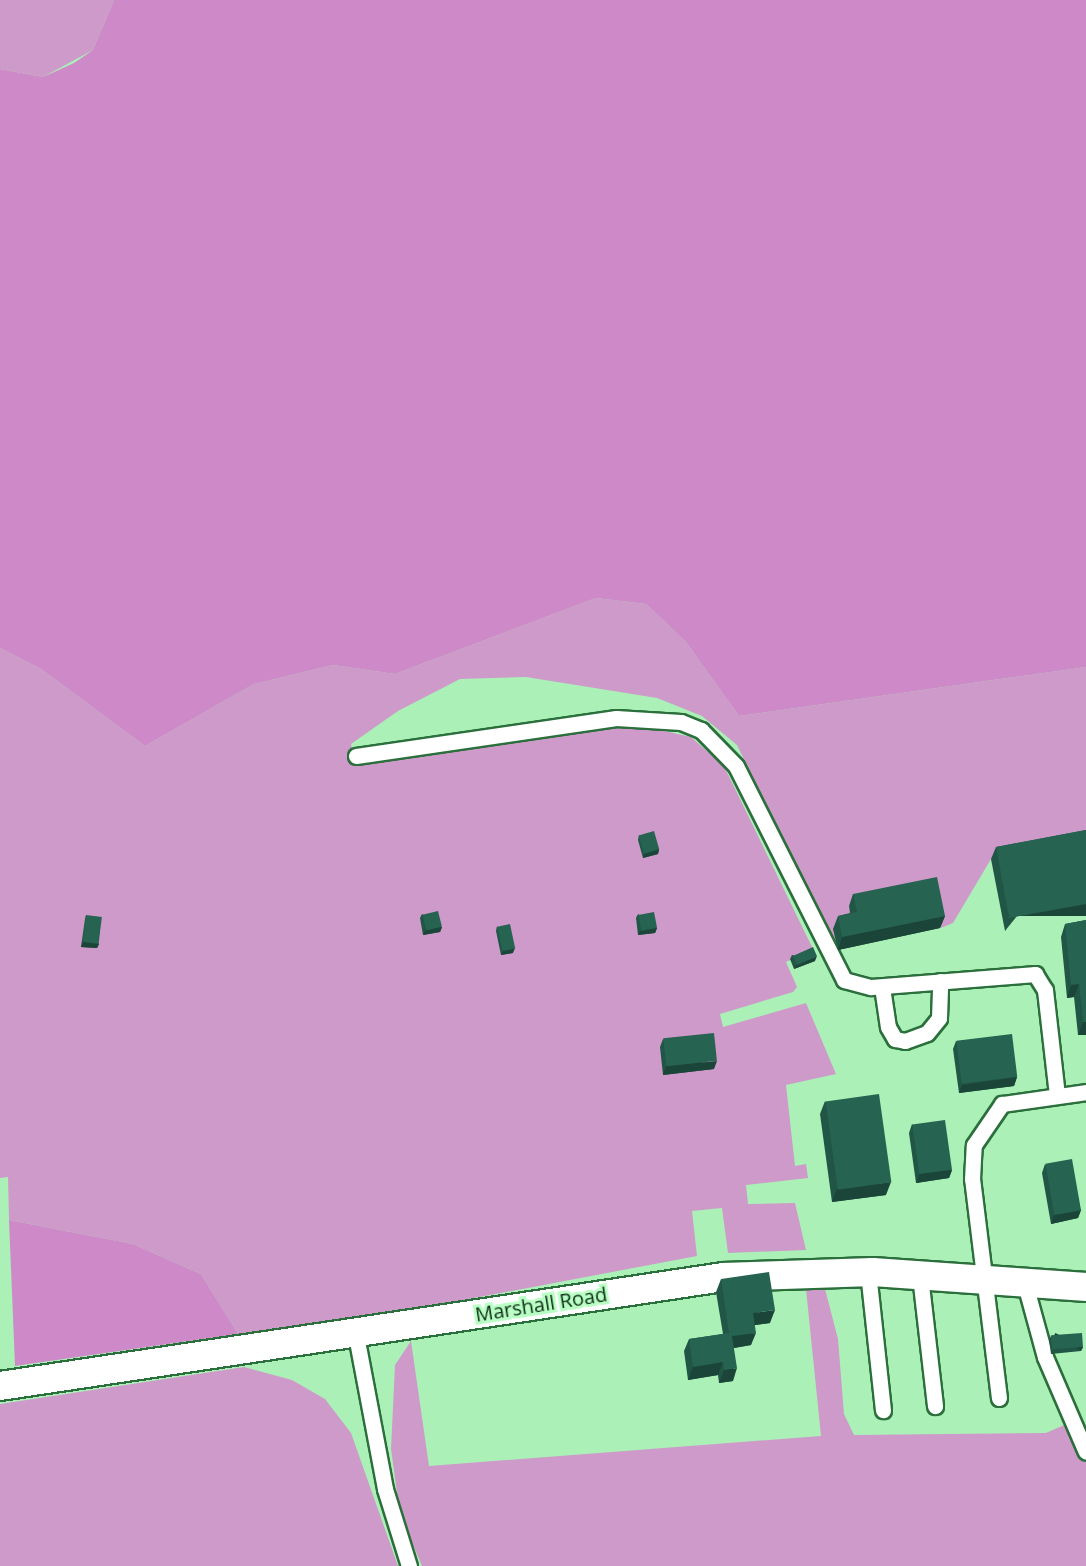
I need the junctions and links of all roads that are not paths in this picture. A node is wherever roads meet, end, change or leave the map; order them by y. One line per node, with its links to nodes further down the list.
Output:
1 (356, 756): 3 (lane)
2 (940, 981): 3 (lane); 3 (lane); 5 (lane)
3 (882, 987)
4 (1086, 1092): 5 (lane)
5 (1057, 1095): 8 (lane)
6 (868, 1272): 7 (street, Marshall Road); 11 (street, Marshall Road); 15 (lane)
7 (920, 1276): 8 (street, Marshall Road); 14 (lane)
8 (986, 1281): 9 (street, Marshall Road); 13 (lane)
9 (1025, 1284): 10 (street, Marshall Road); 16 (lane)
10 (1086, 1287)
11 (355, 1330): 12 (street, Marshall Road); 17 (lane)
12 (0, 1386)
13 (999, 1398)
14 (935, 1406)
15 (883, 1410)
16 (1086, 1452)
17 (409, 1566)

